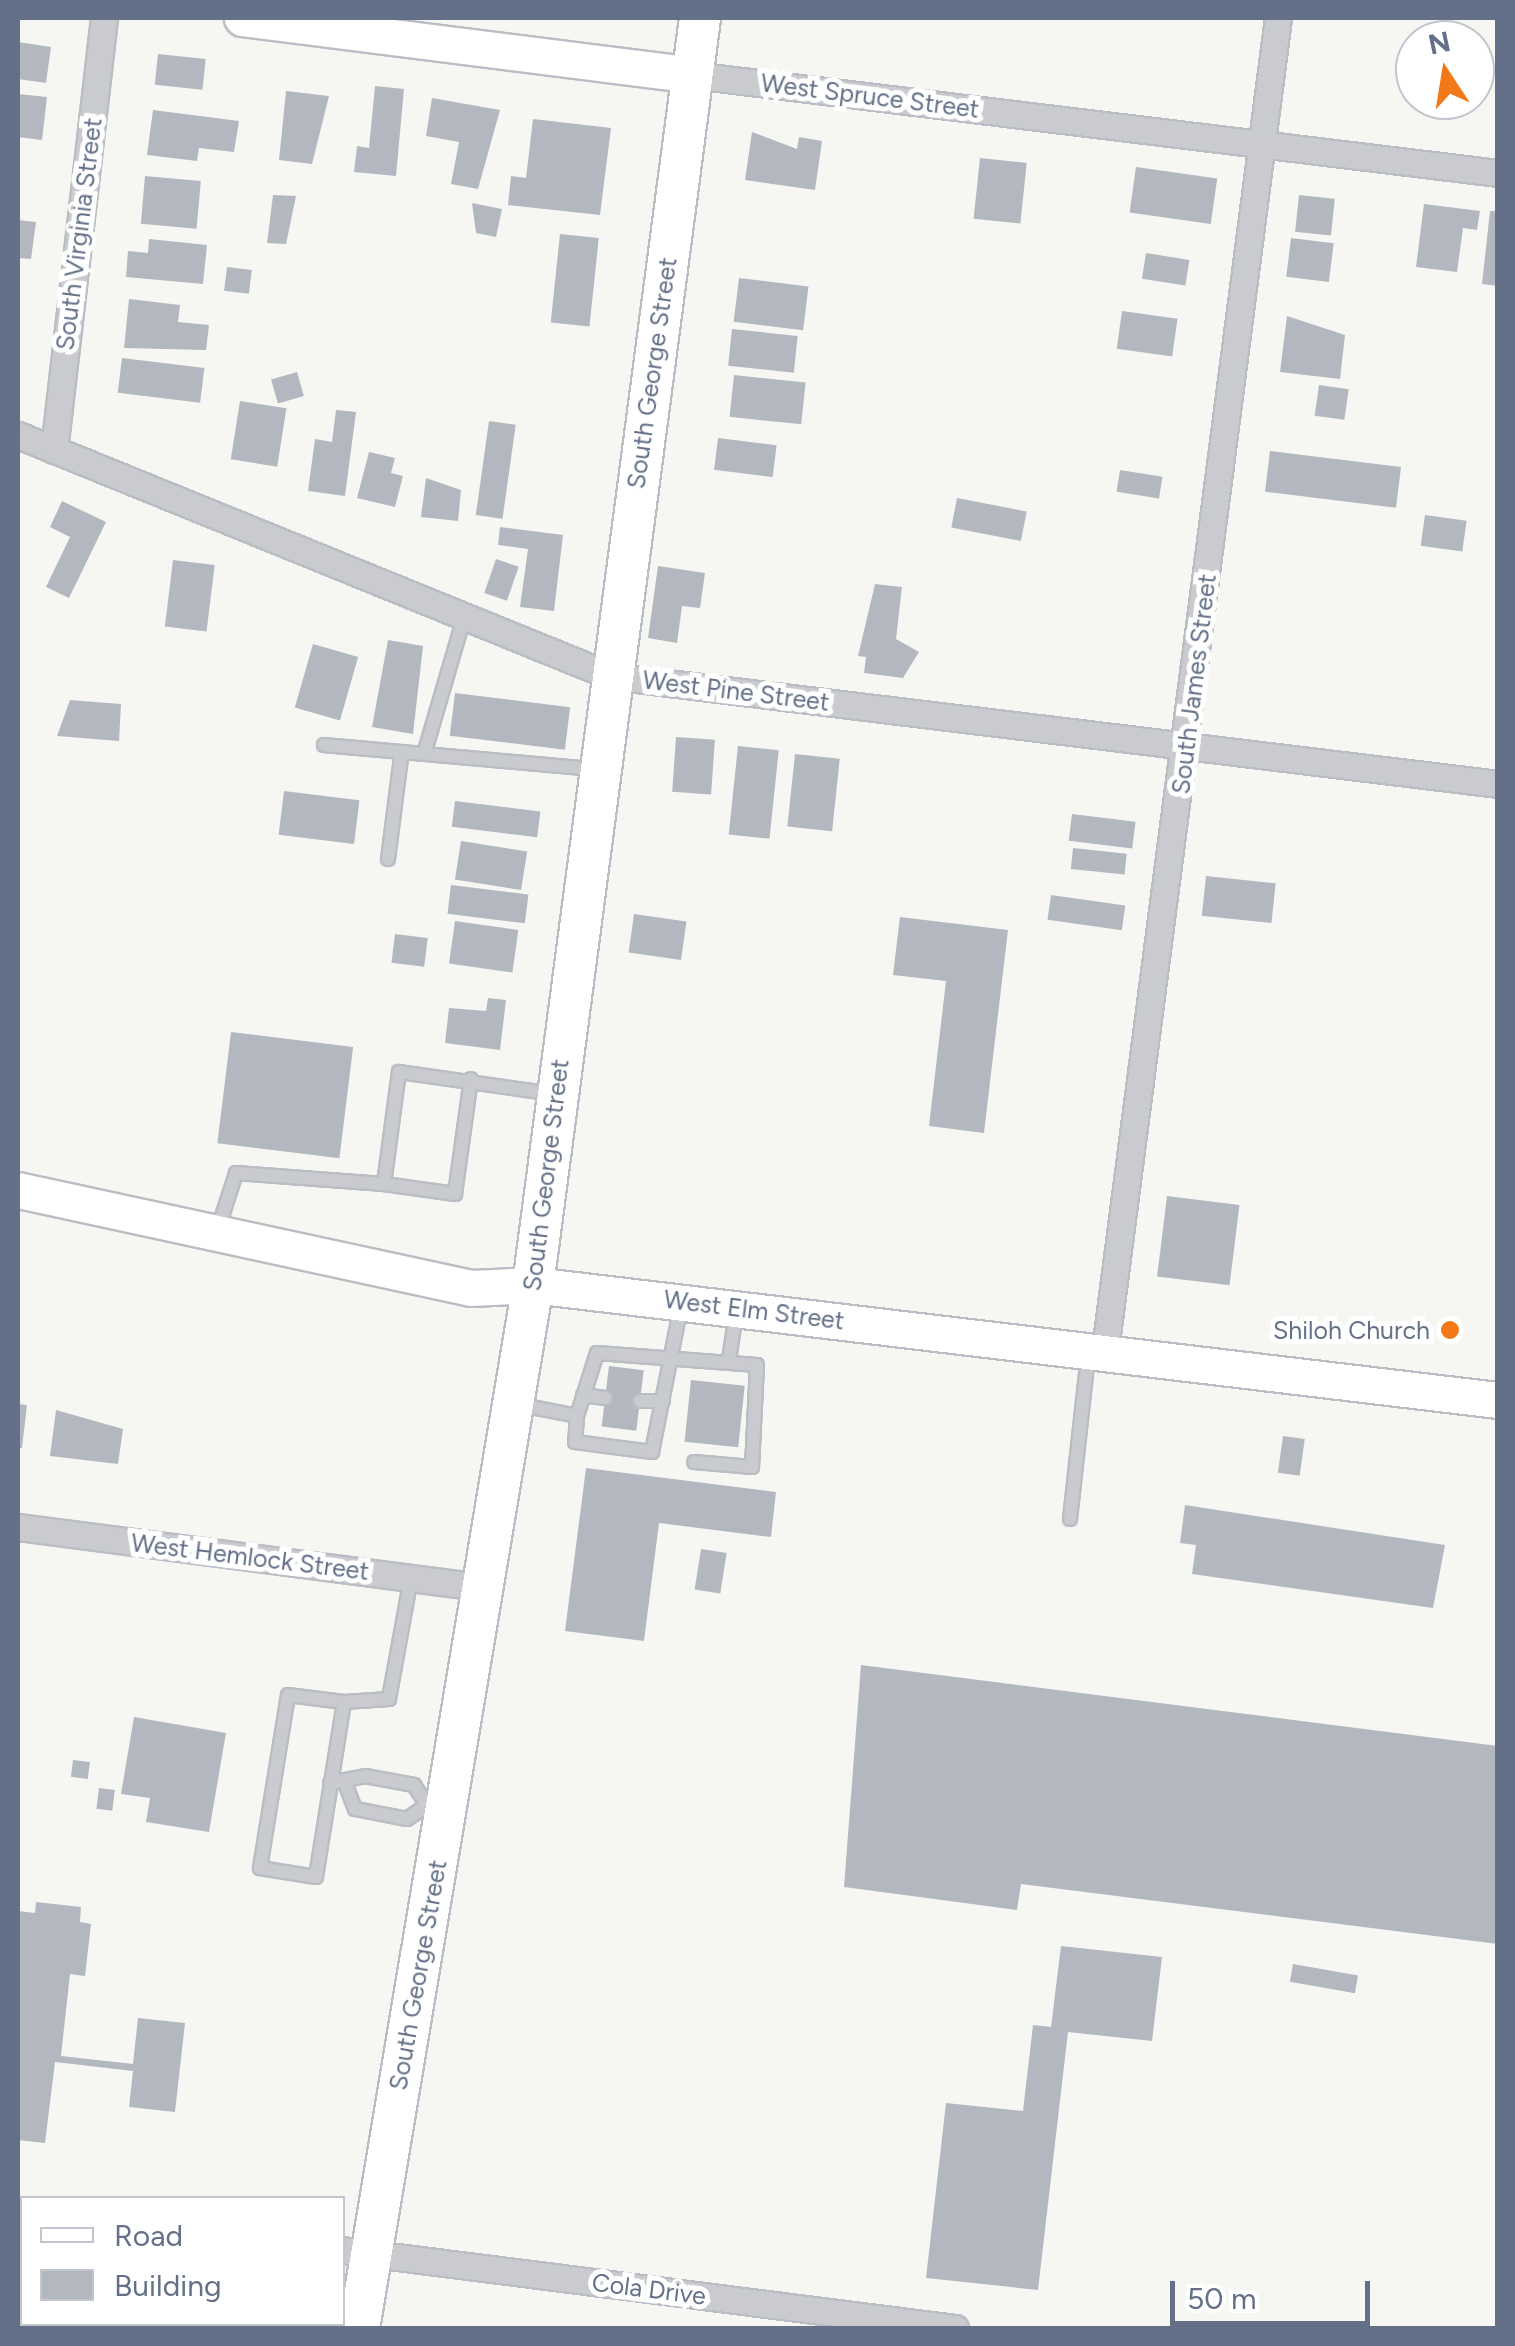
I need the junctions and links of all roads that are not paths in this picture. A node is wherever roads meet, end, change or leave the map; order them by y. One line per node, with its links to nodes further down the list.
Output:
1 (104, 18): 9 (street, South Virginia Street)
2 (242, 18): 5 (street, West Spruce Street)
3 (700, 18): 5 (main road, South George Street)
4 (1278, 18): 6 (street, South James Street)
5 (693, 75): 6 (street, West Spruce Street); 11 (main road, South George Street)
6 (1262, 143): 7 (street, West Spruce Street); 13 (street, South James Street)
7 (1498, 173)
8 (18, 434): 9 (street, West Pine Street)
9 (54, 450): 10 (street, West Pine Street)
10 (463, 620): 11 (street, West Pine Street); 14 (lane)
11 (611, 676): 13 (street, West Pine Street); 16 (main road, South George Street)
12 (324, 745): 15 (lane)
13 (1187, 745): 17 (street, West Pine Street); 27 (street, South James Street)
14 (425, 751): 15 (lane); 16 (lane)
15 (402, 758): 18 (lane)
16 (597, 770): 20 (main road, South George Street)
17 (1498, 784)
18 (388, 859)
19 (471, 1079): 20 (lane); 21 (lane); 21 (lane)
20 (555, 1094): 24 (main road, South George Street)
21 (384, 1184): 23 (lane)
22 (18, 1190): 23 (street, West Elm Street)
23 (216, 1237): 24 (street, West Elm Street)
24 (533, 1285): 25 (street, West Elm Street); 35 (main road, South George Street)
25 (682, 1302): 26 (street, West Elm Street); 28 (lane)
26 (737, 1308): 27 (street, West Elm Street); 29 (lane)
27 (1097, 1349): 32 (street, West Elm Street); 38 (lane)
28 (672, 1354): 29 (lane); 30 (lane); 34 (lane)
29 (729, 1360): 37 (lane)
30 (583, 1395): 31 (lane); 36 (lane)
31 (604, 1398)
32 (1498, 1400)
33 (640, 1401): 34 (lane)
34 (663, 1401): 36 (lane)
35 (514, 1404): 36 (lane); 41 (main road, South George Street)
36 (577, 1416)
37 (694, 1462)
38 (1070, 1519)
39 (18, 1527): 40 (street, West Hemlock Street)
40 (411, 1578): 41 (street, West Hemlock Street); 42 (lane)
41 (483, 1587): 45 (main road, South George Street)
42 (344, 1702): 43 (lane); 43 (lane)
43 (330, 1783): 44 (lane)
44 (346, 1786): 45 (lane); 45 (lane)
45 (437, 1807): 46 (main road, South George Street)
46 (357, 2251): 47 (main road, South George Street); 48 (street, Cola Drive)
47 (359, 2328)
48 (955, 2328)

